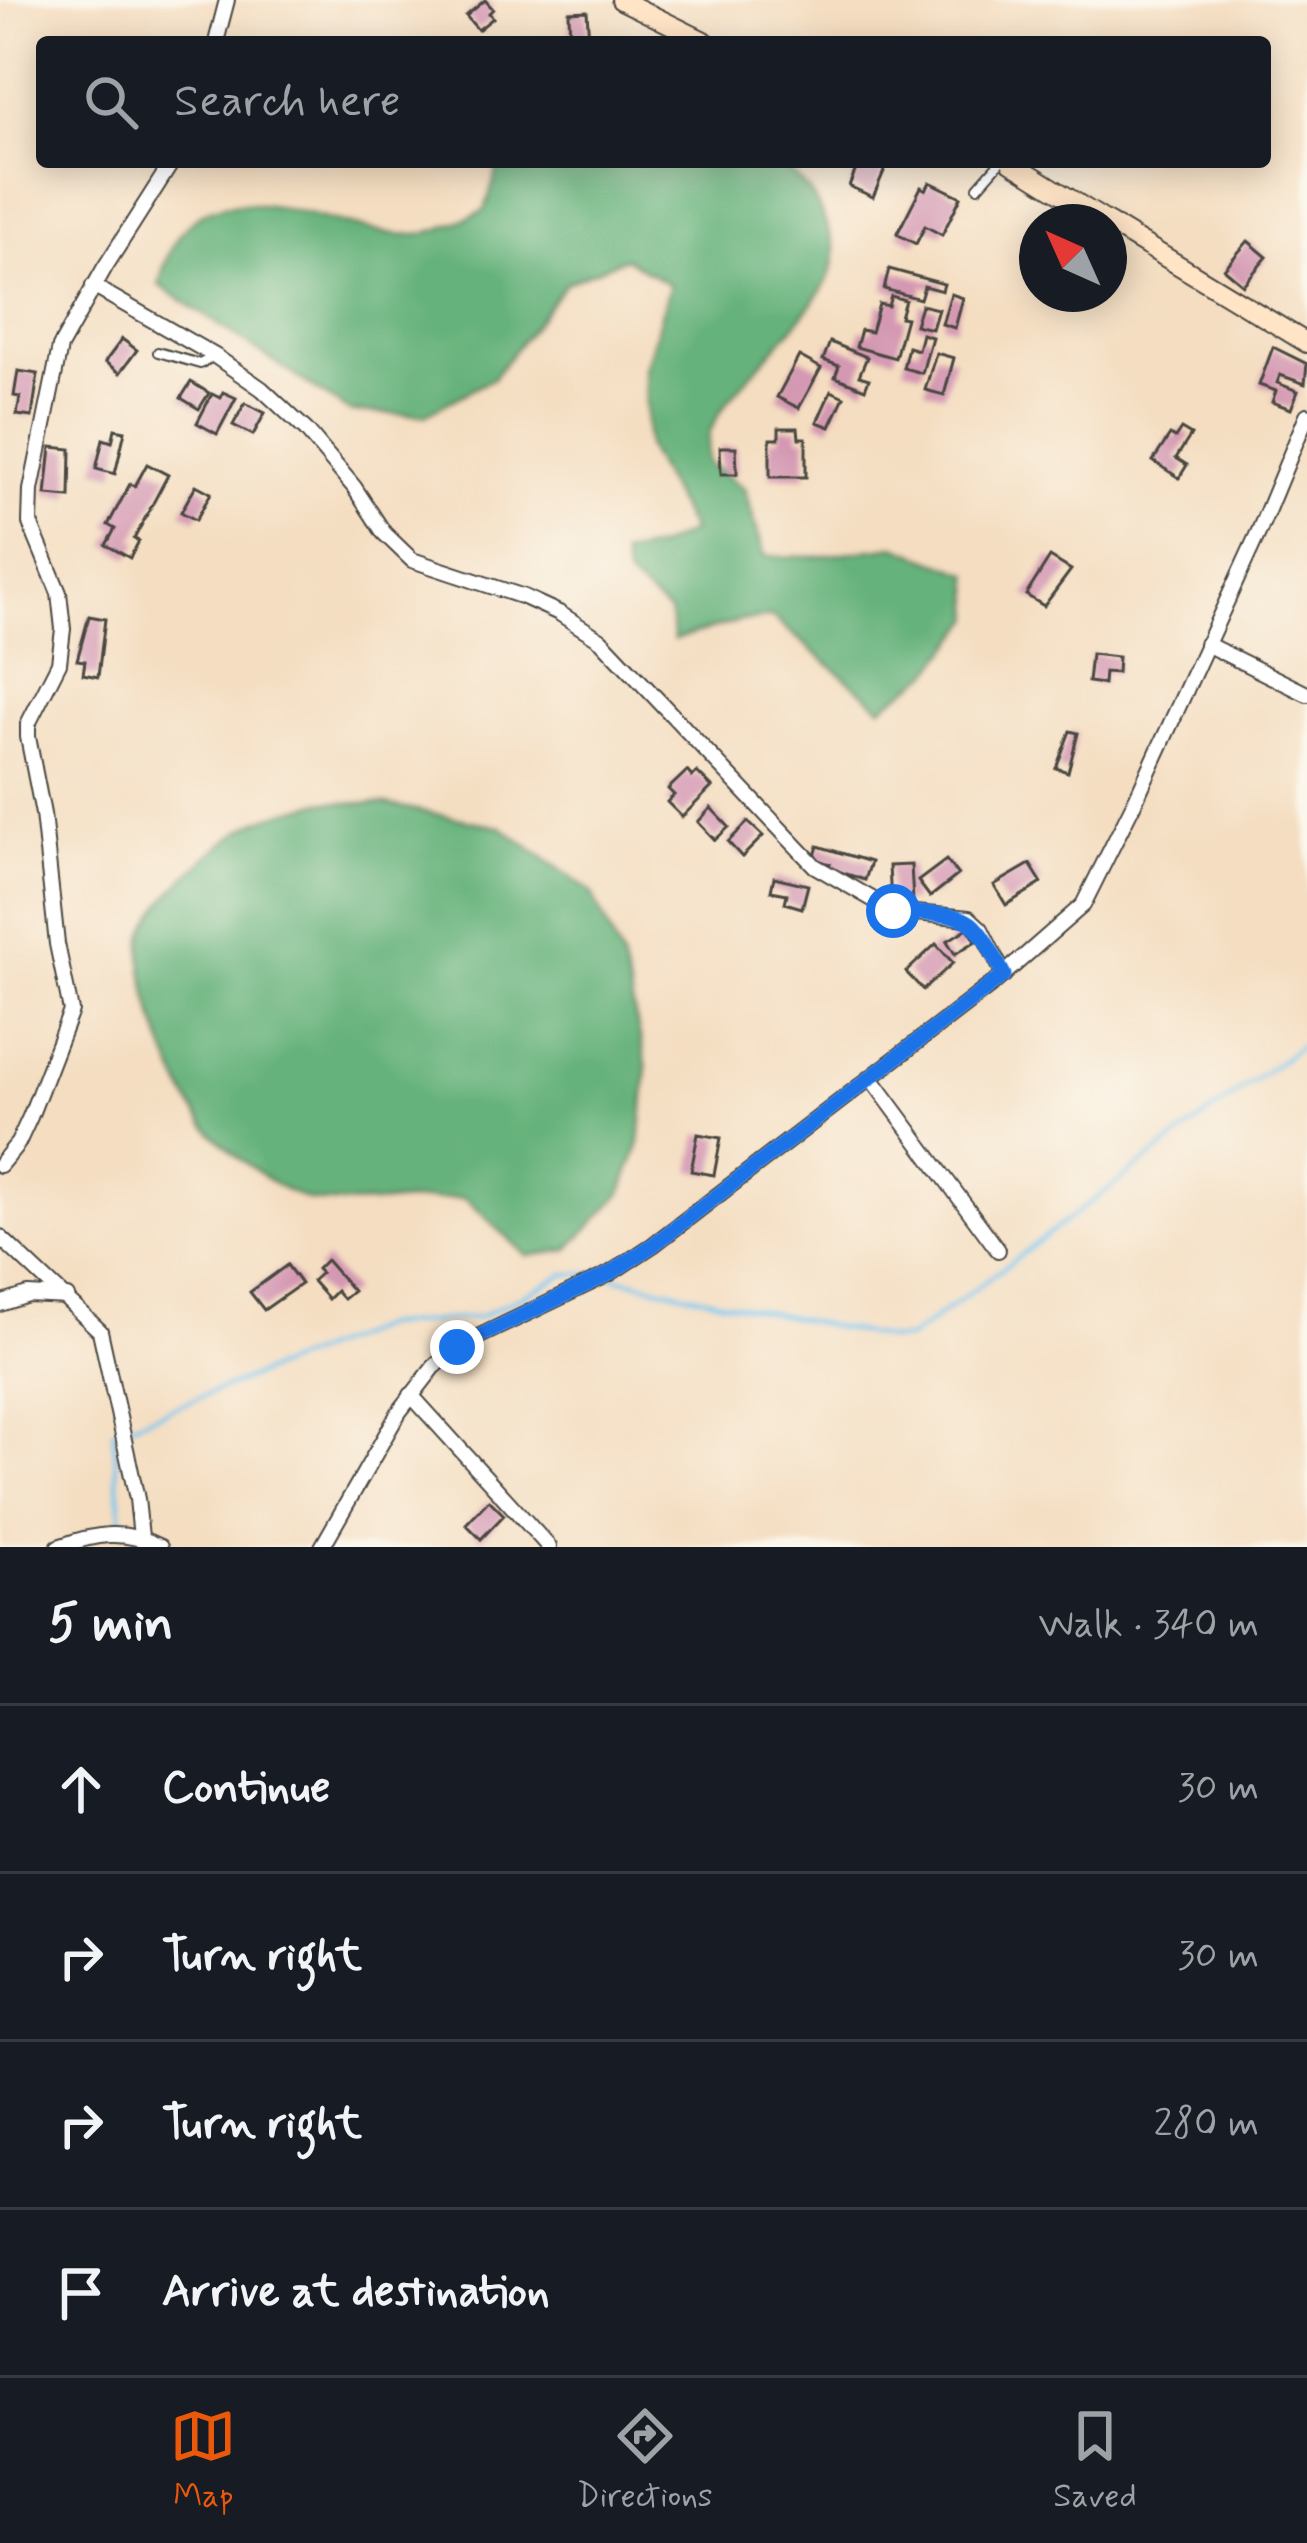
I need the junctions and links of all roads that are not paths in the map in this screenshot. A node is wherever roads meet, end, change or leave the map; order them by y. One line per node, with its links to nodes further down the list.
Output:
1 (227, 0): 4 (street)
2 (621, 0): 3 (street)
3 (668, 35)
4 (218, 36)
5 (168, 168): 11 (street)
6 (995, 168): 8 (lane)
7 (1021, 168): 9 (street)
8 (978, 187)
9 (1078, 204)
10 (1127, 235): 12 (street)
11 (93, 286): 14 (street); 20 (street)
12 (1307, 344)
13 (158, 352): 14 (lane)
14 (215, 356): 18 (street)
15 (1307, 415): 16 (street)
16 (1206, 644): 17 (street); 18 (street)
17 (1307, 694)
18 (1004, 975): 19 (street)
19 (871, 1078): 22 (street); 25 (street)
20 (0, 1165)
21 (0, 1237): 23 (street)
22 (998, 1250)
23 (68, 1297): 24 (street); 26 (street)
24 (0, 1304)
25 (411, 1395): 29 (street); 30 (street)
26 (141, 1537): 27 (street); 28 (street)
27 (58, 1547)
28 (160, 1547)
29 (322, 1547)
30 (549, 1547)

